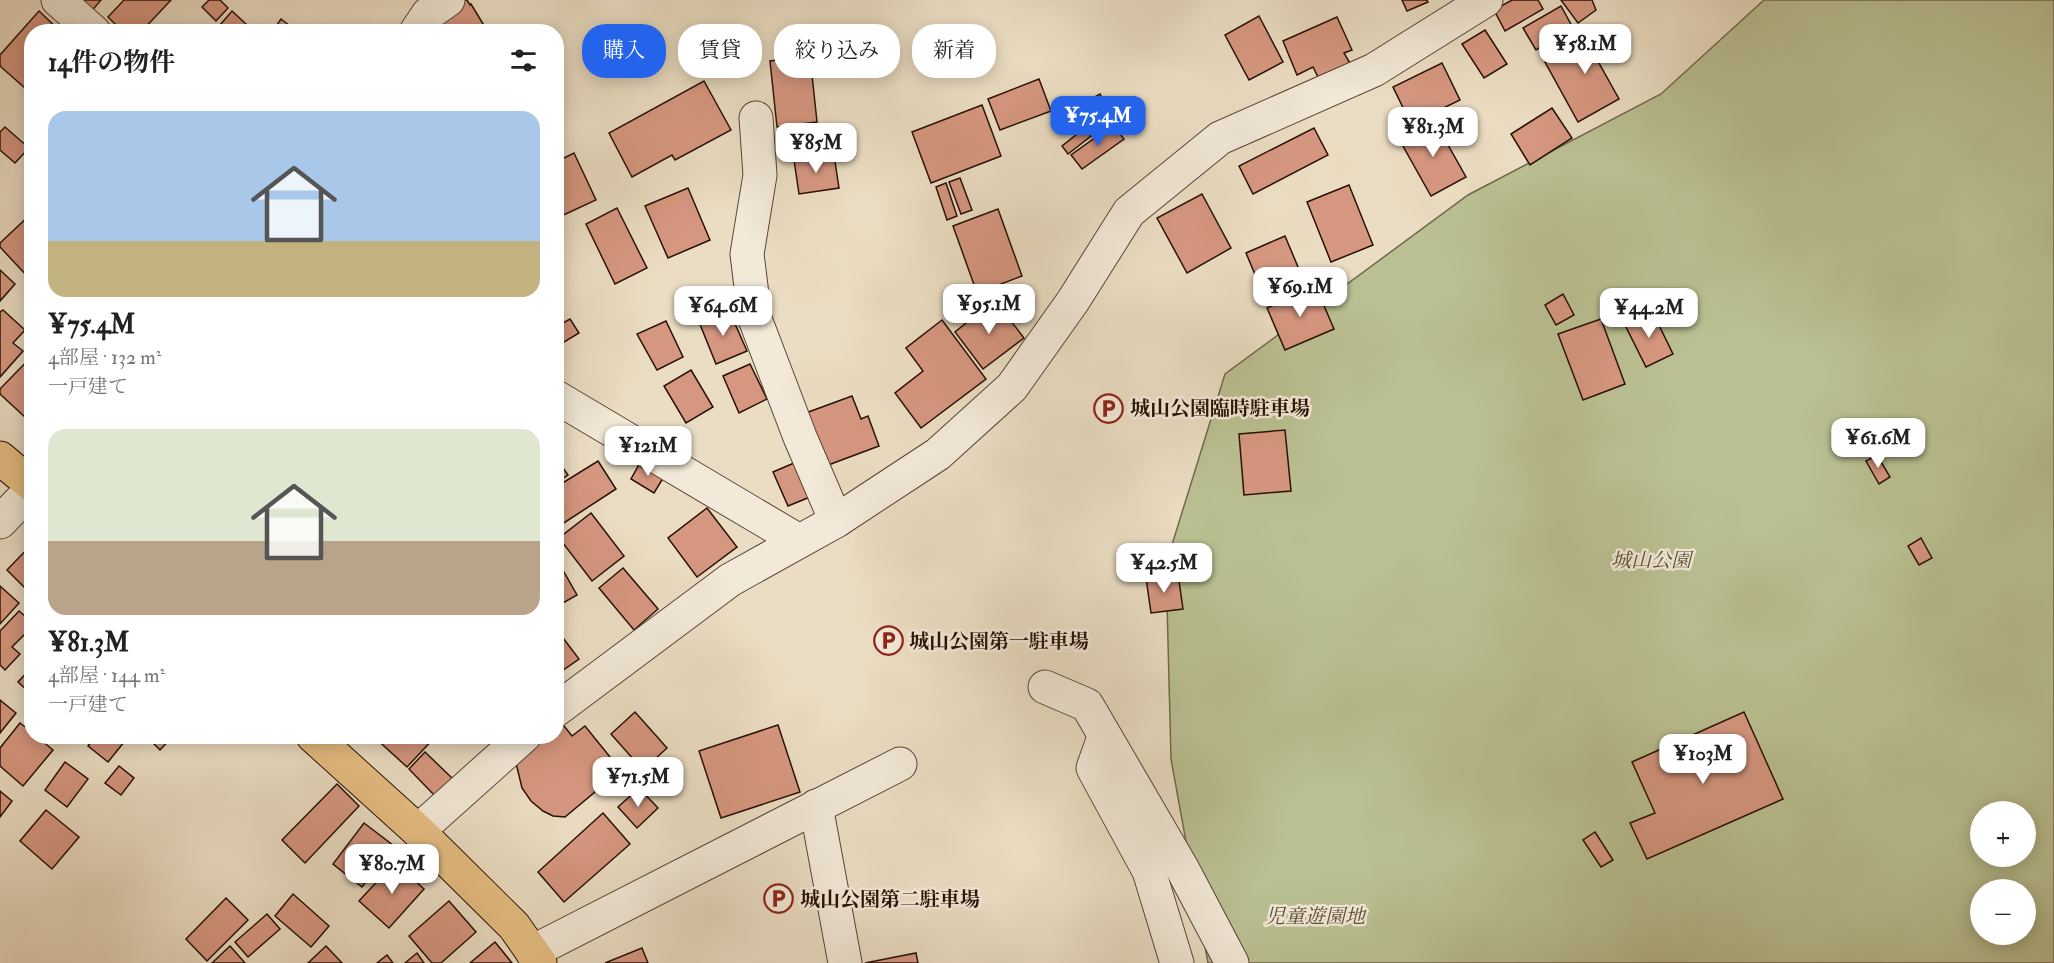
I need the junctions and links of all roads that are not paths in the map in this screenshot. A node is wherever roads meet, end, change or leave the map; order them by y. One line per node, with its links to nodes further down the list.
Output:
1 (58, 0): 4 (street)
2 (448, 0): 5 (street)
3 (1486, 0): 11 (street)
4 (85, 24)
5 (421, 24)
6 (756, 118): 11 (street)
7 (564, 402): 13 (street)
8 (0, 458): 9 (main road)
9 (24, 480)
10 (24, 496): 12 (street)
11 (836, 521): 13 (street)
12 (0, 522)
13 (799, 541): 15 (street)
14 (1045, 687): 16 (street)
15 (564, 705)
16 (1104, 737): 24 (street); 25 (street)
17 (322, 744): 21 (main road)
18 (515, 744): 21 (street)
19 (900, 764): 20 (street)
20 (816, 806): 22 (street); 23 (street)
21 (418, 831): 22 (main road)
22 (536, 957)
23 (845, 963)
24 (1177, 963)
25 (1232, 963)

